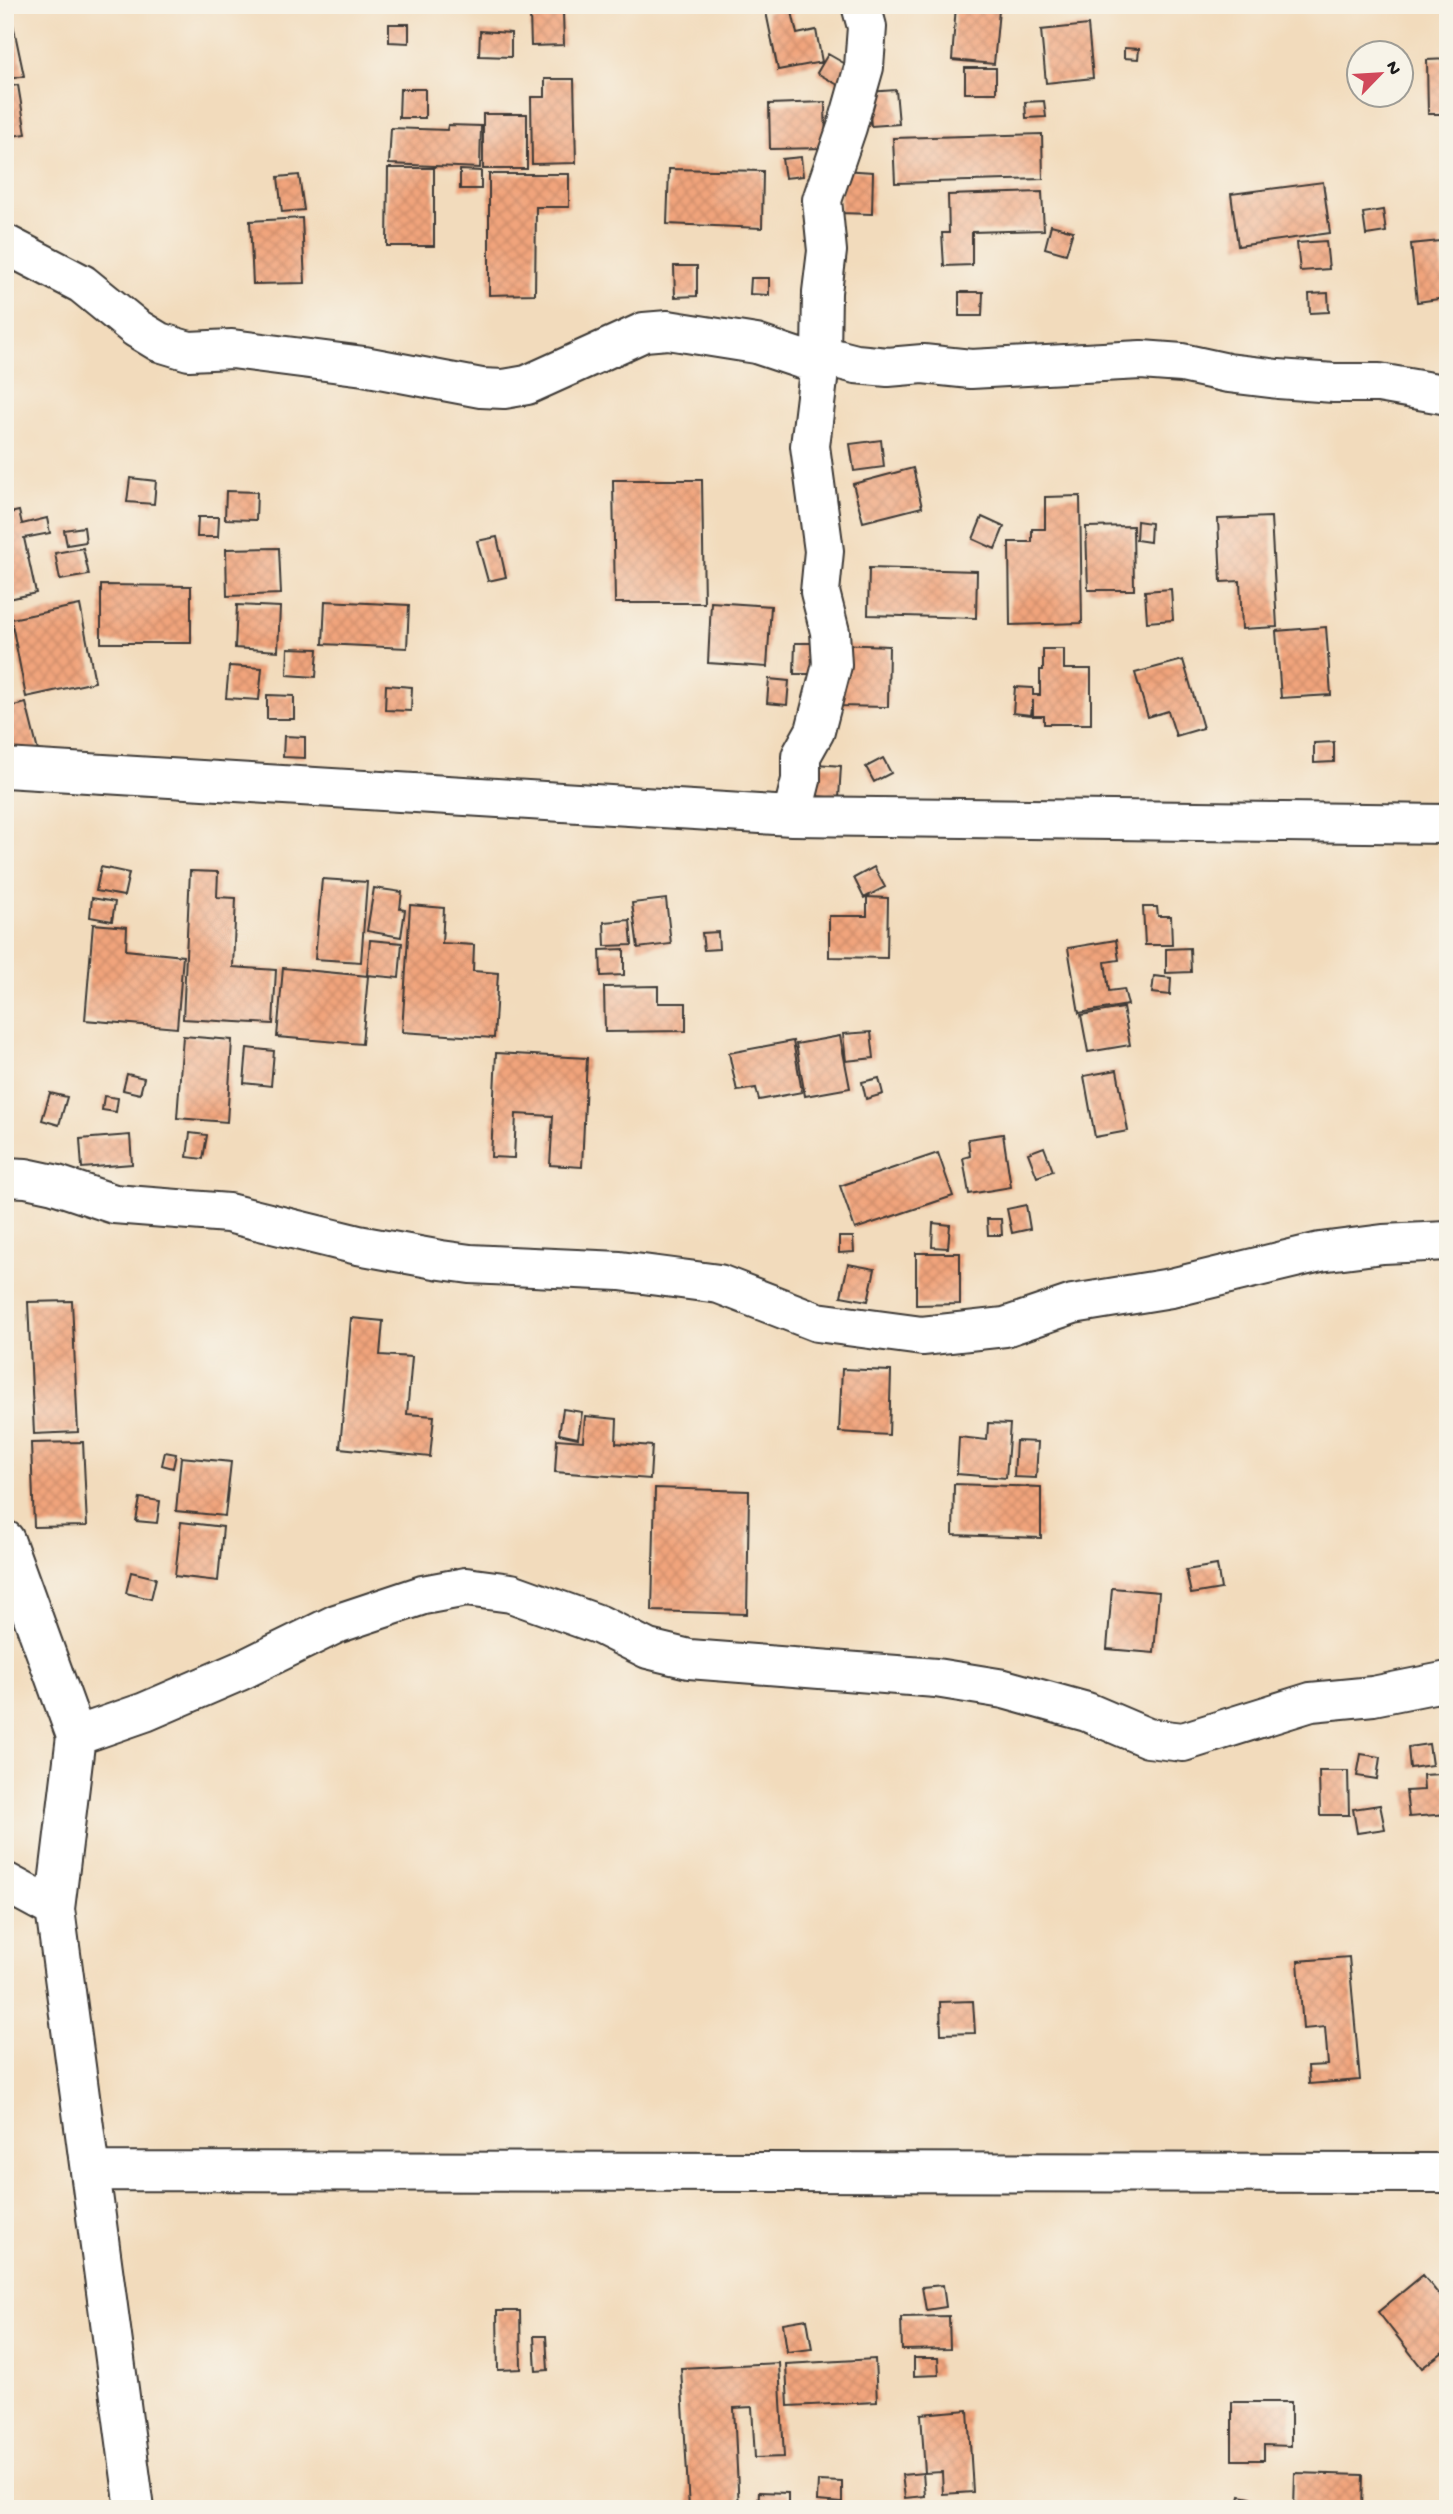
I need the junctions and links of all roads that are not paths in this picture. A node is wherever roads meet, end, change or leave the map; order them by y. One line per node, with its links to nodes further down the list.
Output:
1 (862, 5): 3 (street)
2 (5, 244): 3 (street)
3 (821, 355): 4 (street); 6 (street)
4 (1448, 395)
5 (5, 768): 6 (street)
6 (792, 816): 7 (street)
7 (1448, 824)
8 (5, 1177): 9 (street)
9 (1448, 1241)
10 (5, 1540): 12 (street)
11 (1448, 1681): 12 (street)
12 (76, 1736): 14 (street)
13 (5, 1882): 14 (street)
14 (55, 1909): 15 (street)
15 (90, 2172): 16 (street); 17 (street)
16 (1448, 2173)
17 (135, 2509)

